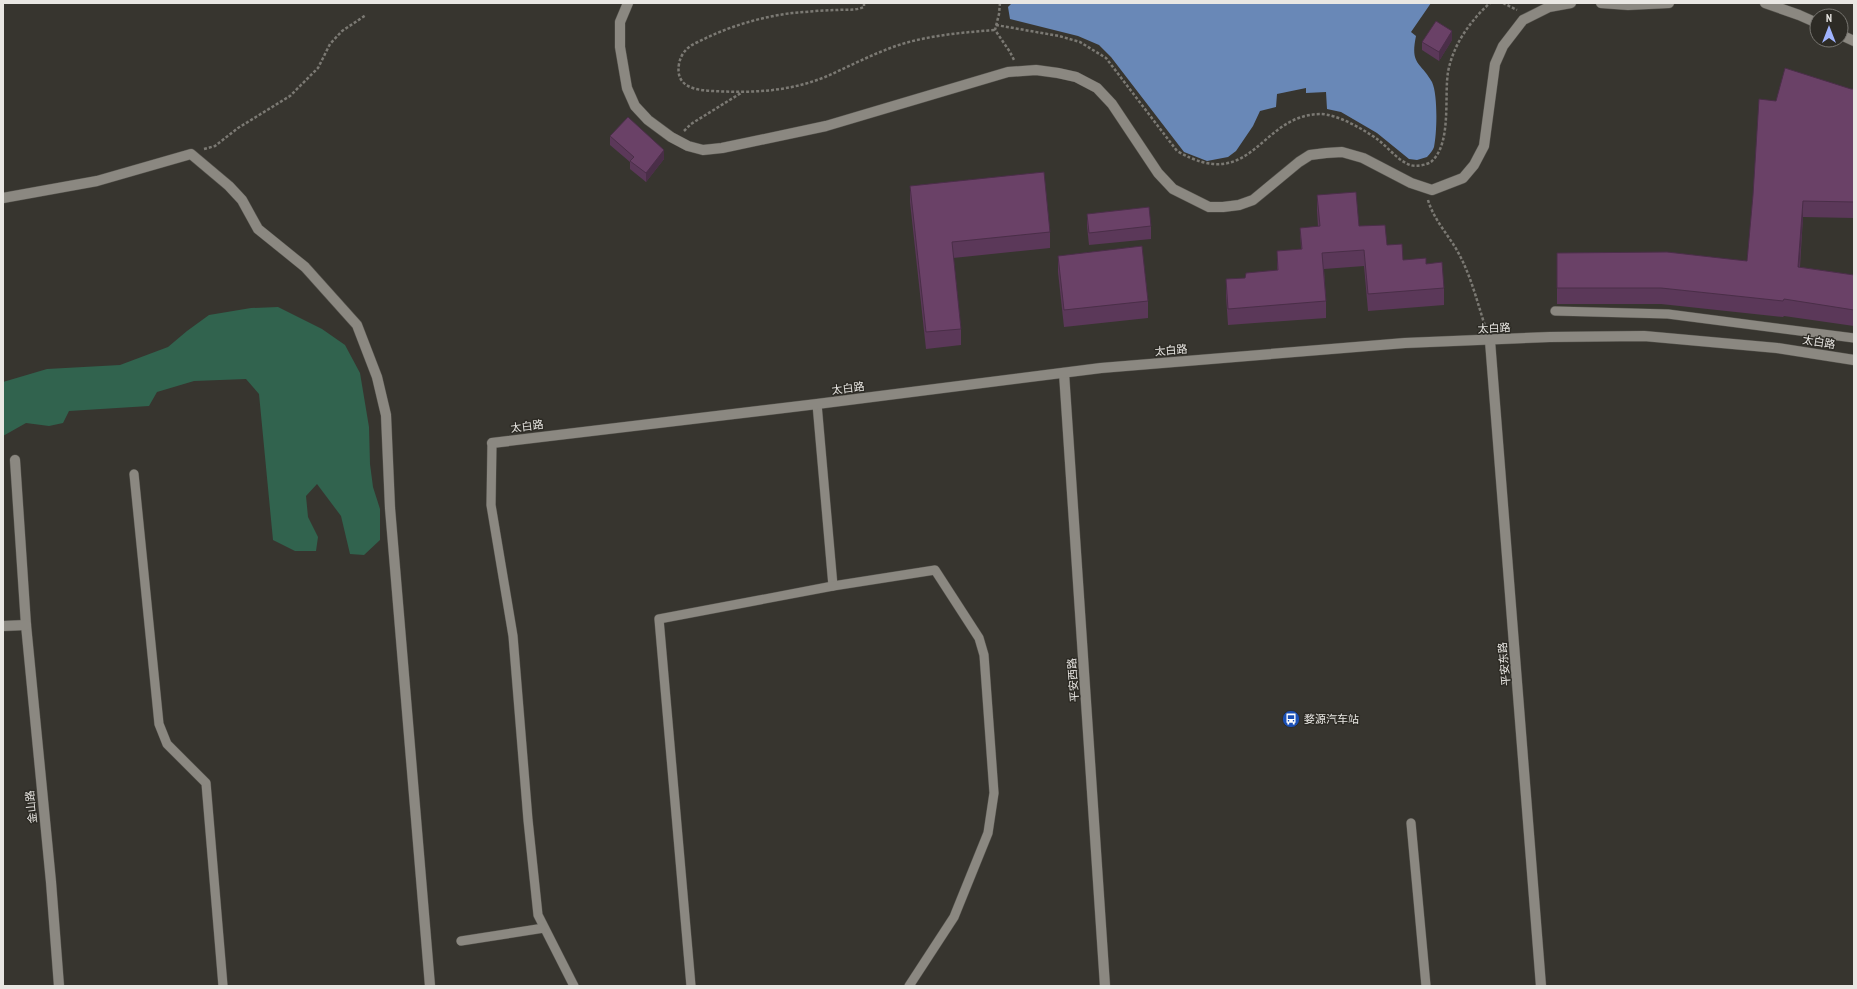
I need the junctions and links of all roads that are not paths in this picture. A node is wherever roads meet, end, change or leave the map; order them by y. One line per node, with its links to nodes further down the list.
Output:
1 (628, 3): 2 (street)
2 (1571, 3)
3 (1601, 3): 4 (street)
4 (1669, 3)
5 (1766, 3): 6 (street)
6 (1809, 19)
7 (3, 198): 25 (street)
8 (1554, 311): 9 (lane)
9 (1854, 338)
10 (1490, 341): 11 (street, 太白路); 12 (street, 太白路); 31 (street, 平安东路)
11 (1854, 360)
12 (1064, 373): 13 (street, 太白路); 29 (street, 平安西路)
13 (817, 404): 14 (street, 太白路); 17 (lane)
14 (492, 442): 21 (lane)
15 (16, 460): 18 (street, 金山路)
16 (134, 474): 24 (lane)
17 (833, 586): 27 (lane); 28 (lane)
18 (26, 625): 19 (street); 23 (street, 金山路)
19 (3, 626)
20 (1411, 824): 30 (lane)
21 (544, 928): 22 (lane); 26 (lane)
22 (461, 941)
23 (59, 986)
24 (222, 986)
25 (430, 986)
26 (574, 986)
27 (691, 986)
28 (909, 986)
29 (1105, 986)
30 (1426, 986)
31 (1541, 986)

